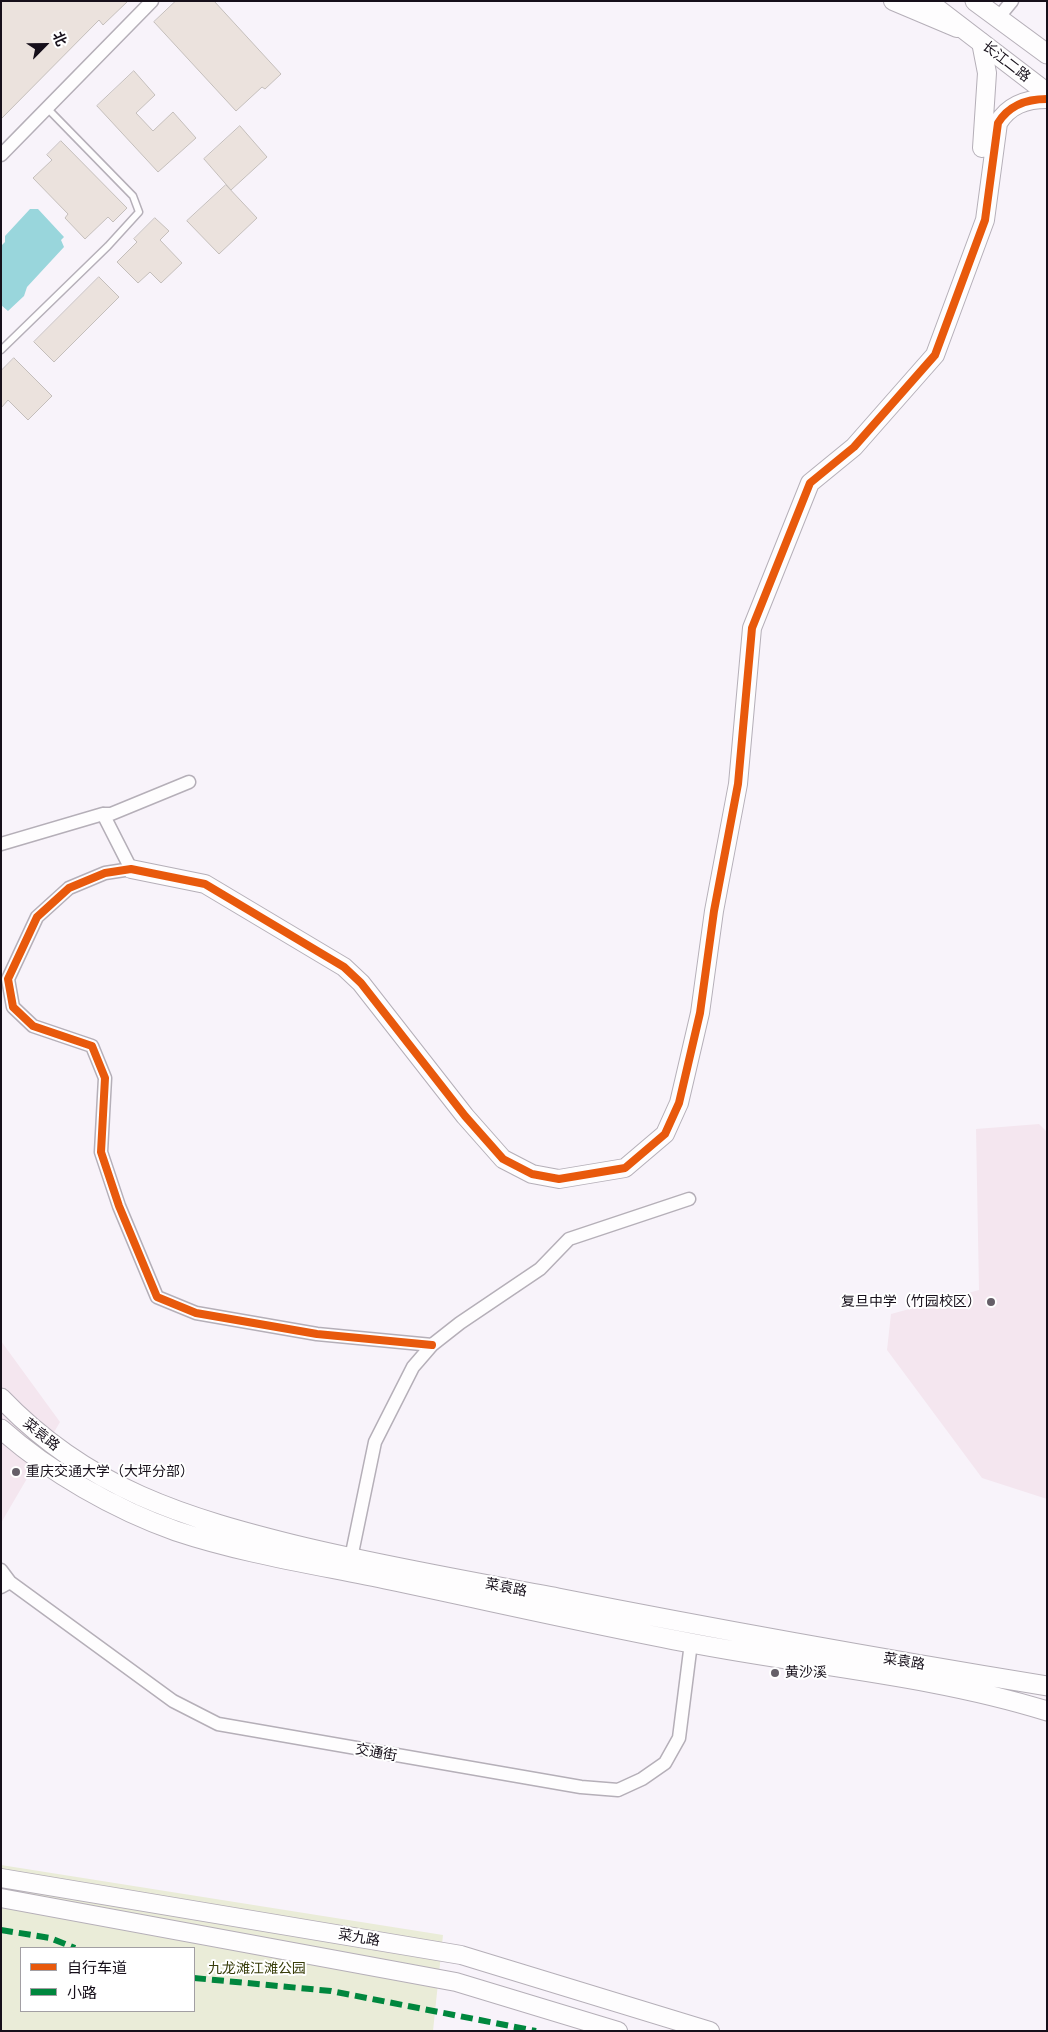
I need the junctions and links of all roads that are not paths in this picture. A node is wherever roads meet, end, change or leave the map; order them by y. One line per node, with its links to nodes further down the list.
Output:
1 (152, 1): 11 (street)
2 (893, 1): 7 (street, 长江二路)
3 (927, 1): 7 (main road, 长江二路)
4 (1012, 1): 6 (street)
5 (977, 3): 6 (main road)
6 (998, 18): 8 (main road)
7 (973, 37): 9 (main road, 长江二路); 13 (street)
8 (1047, 54)
9 (1047, 93)
10 (1047, 100): 13 (street)
11 (48, 108): 12 (street); 14 (lane)
12 (1, 155)
13 (973, 255): 18 (street)
14 (1, 350)
15 (189, 782): 16 (street)
16 (103, 814): 17 (street); 18 (street)
17 (1, 844)
18 (131, 869): 20 (street)
19 (689, 1199): 20 (street)
20 (432, 1345): 23 (street)
21 (1, 1398): 23 (main road, 菜袁路)
22 (1, 1429): 26 (main road, 菜袁路)
23 (351, 1558): 27 (main road, 菜袁路)
24 (1, 1570): 25 (street, 交通街)
25 (6, 1585): 26 (street, 交通街)
26 (692, 1644): 28 (main road, 菜袁路)
27 (1047, 1686)
28 (1047, 1712)
29 (1, 1878): 32 (street, 菜九路)
30 (1, 1898): 31 (street, 菜九路)
31 (618, 2031)
32 (710, 2031)

